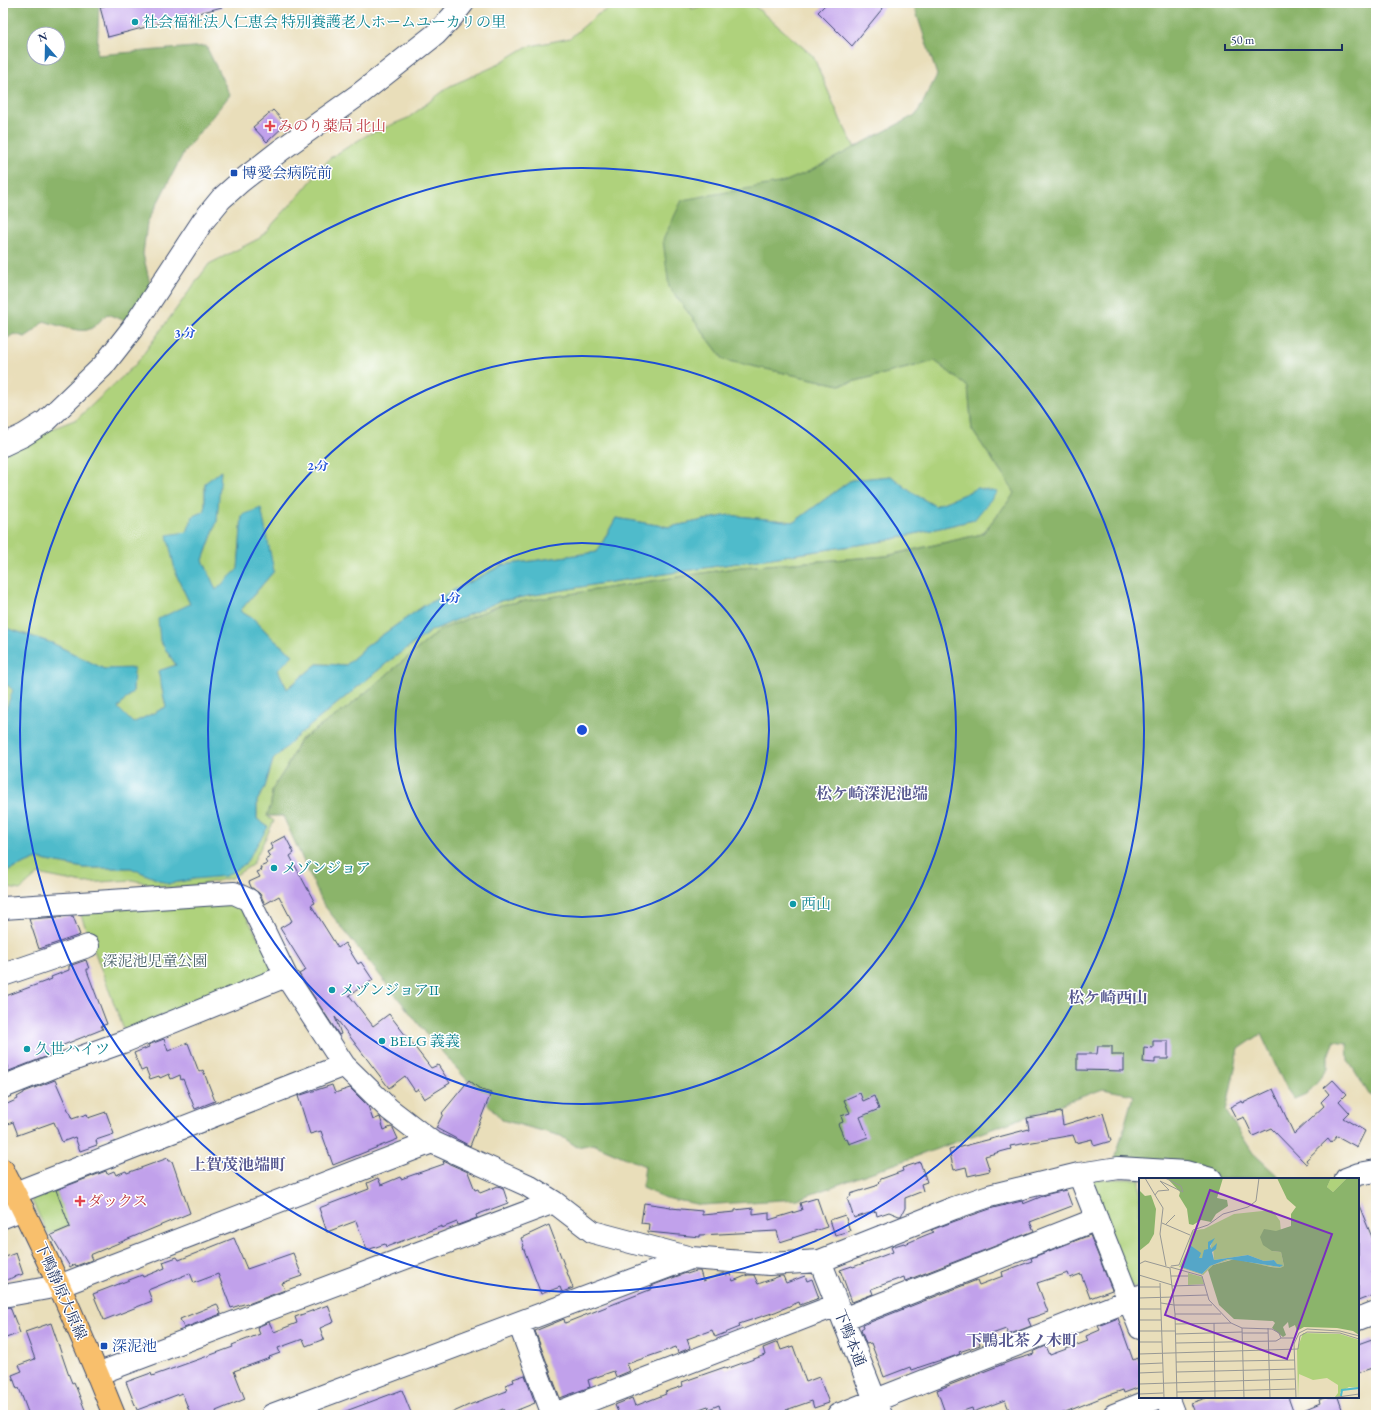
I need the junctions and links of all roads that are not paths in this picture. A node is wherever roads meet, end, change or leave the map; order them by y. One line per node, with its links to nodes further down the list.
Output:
1 (463, 3): 2 (street)
2 (3, 445)
3 (3, 908): 6 (street)
4 (88, 946): 5 (street)
5 (3, 975)
6 (286, 976): 7 (street); 8 (street)
7 (344, 1065): 9 (street); 15 (street)
8 (3, 1087)
9 (432, 1142): 16 (street); 21 (street)
10 (3, 1170): 15 (main road, 下鴨静原大原線)
11 (1376, 1171): 14 (street)
12 (1079, 1174): 13 (street); 18 (street); 20 (street)
13 (1207, 1178)
14 (1349, 1178)
15 (19, 1201): 17 (street); 21 (main road, 下鴨静原大原線)
16 (554, 1202): 19 (street); 29 (street)
17 (3, 1217)
18 (1097, 1219): 23 (street); 24 (street)
19 (691, 1258): 20 (street); 27 (street)
20 (820, 1261): 24 (street, 下鴨本通)
21 (59, 1286): 22 (street); 29 (main road, 下鴨静原大原線)
22 (3, 1296)
23 (1134, 1298): 28 (street); 32 (street)
24 (840, 1312): 32 (street, 下鴨本通); 35 (street)
25 (1376, 1312): 26 (street)
26 (1359, 1319)
27 (519, 1323): 34 (street); 35 (street)
28 (1139, 1323)
29 (98, 1374): 33 (main road, 下鴨静原大原線)
30 (1157, 1398): 37 (street)
31 (1167, 1398): 38 (street)
32 (878, 1408): 36 (street)
33 (114, 1415)
34 (272, 1415)
35 (553, 1415)
36 (838, 1415)
37 (1114, 1415)
38 (1174, 1415)

